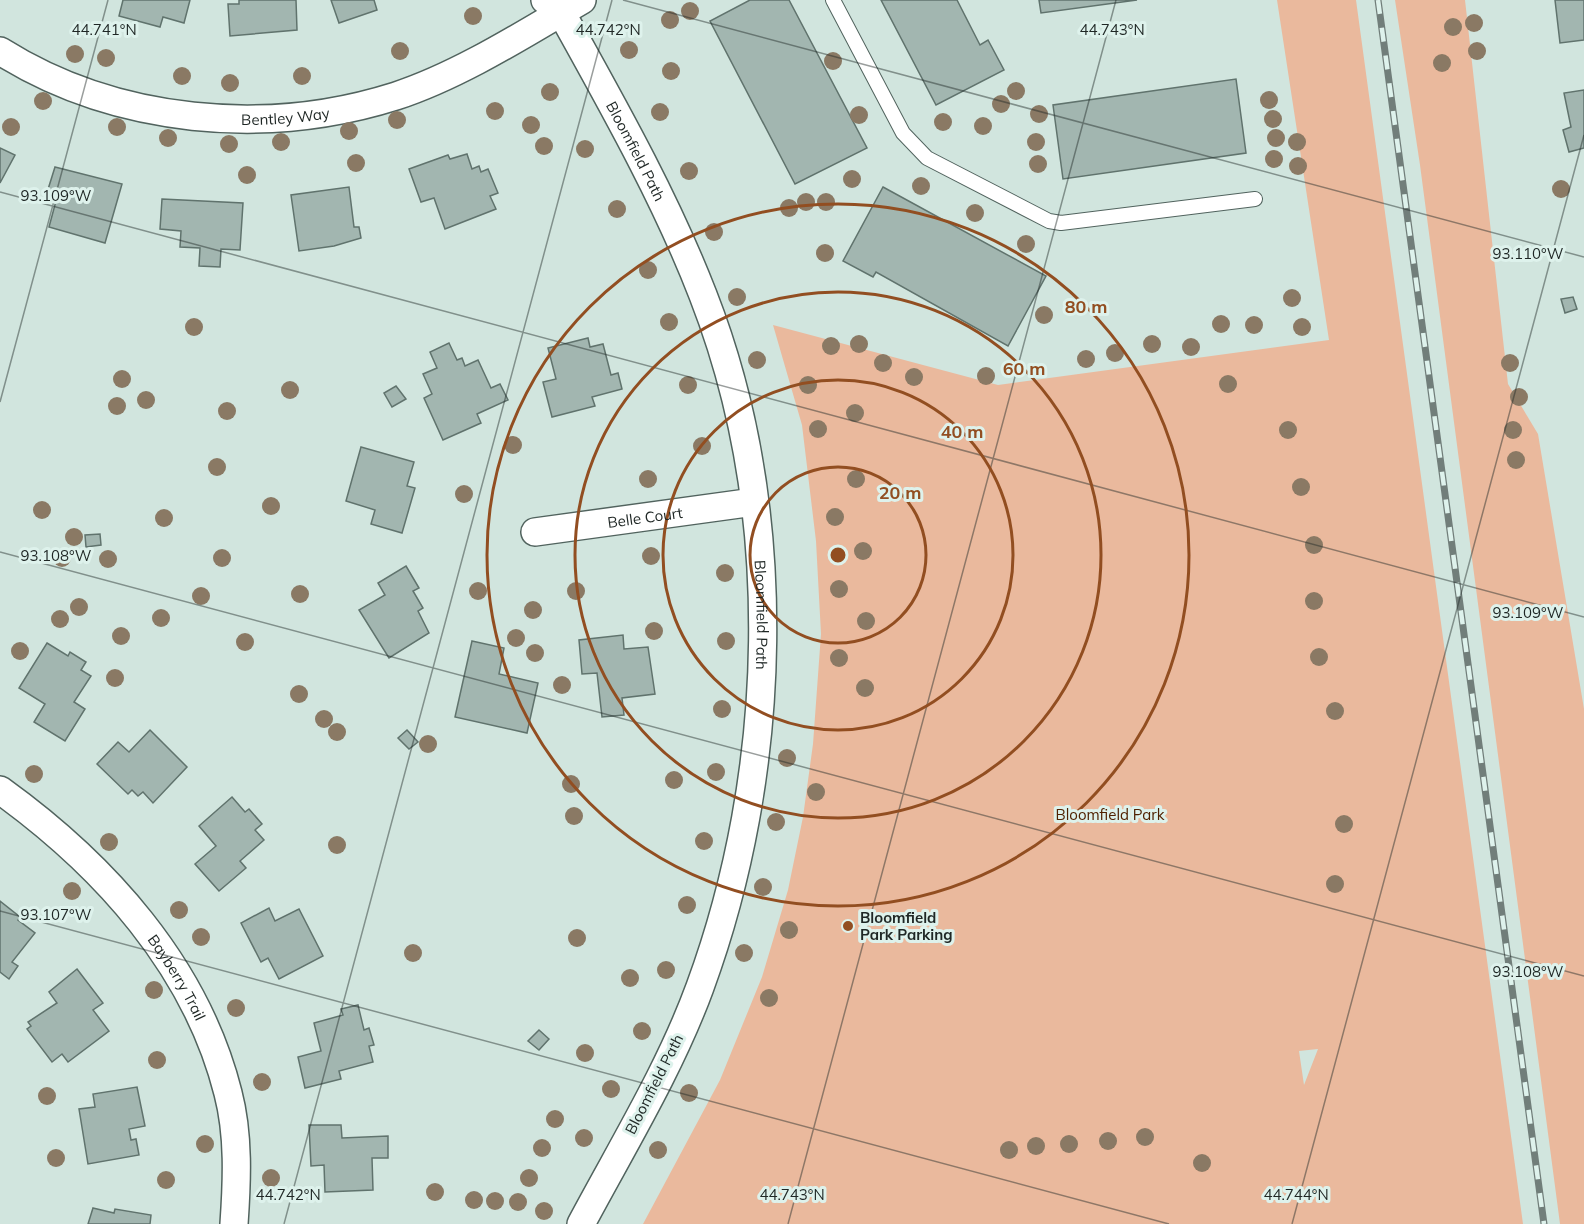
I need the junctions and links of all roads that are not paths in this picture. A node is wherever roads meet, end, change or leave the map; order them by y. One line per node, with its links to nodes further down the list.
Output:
1 (833, 0): 4 (lane)
2 (562, 3): 3 (street, Bentley Way); 5 (street, Bloomfield Path)
3 (0, 51)
4 (1255, 199)
5 (754, 502): 6 (street, Belle Court); 9 (street, Bloomfield Path)
6 (535, 532)
7 (0, 790): 8 (street, Bayberry Trail)
8 (234, 1224)
9 (581, 1224)

